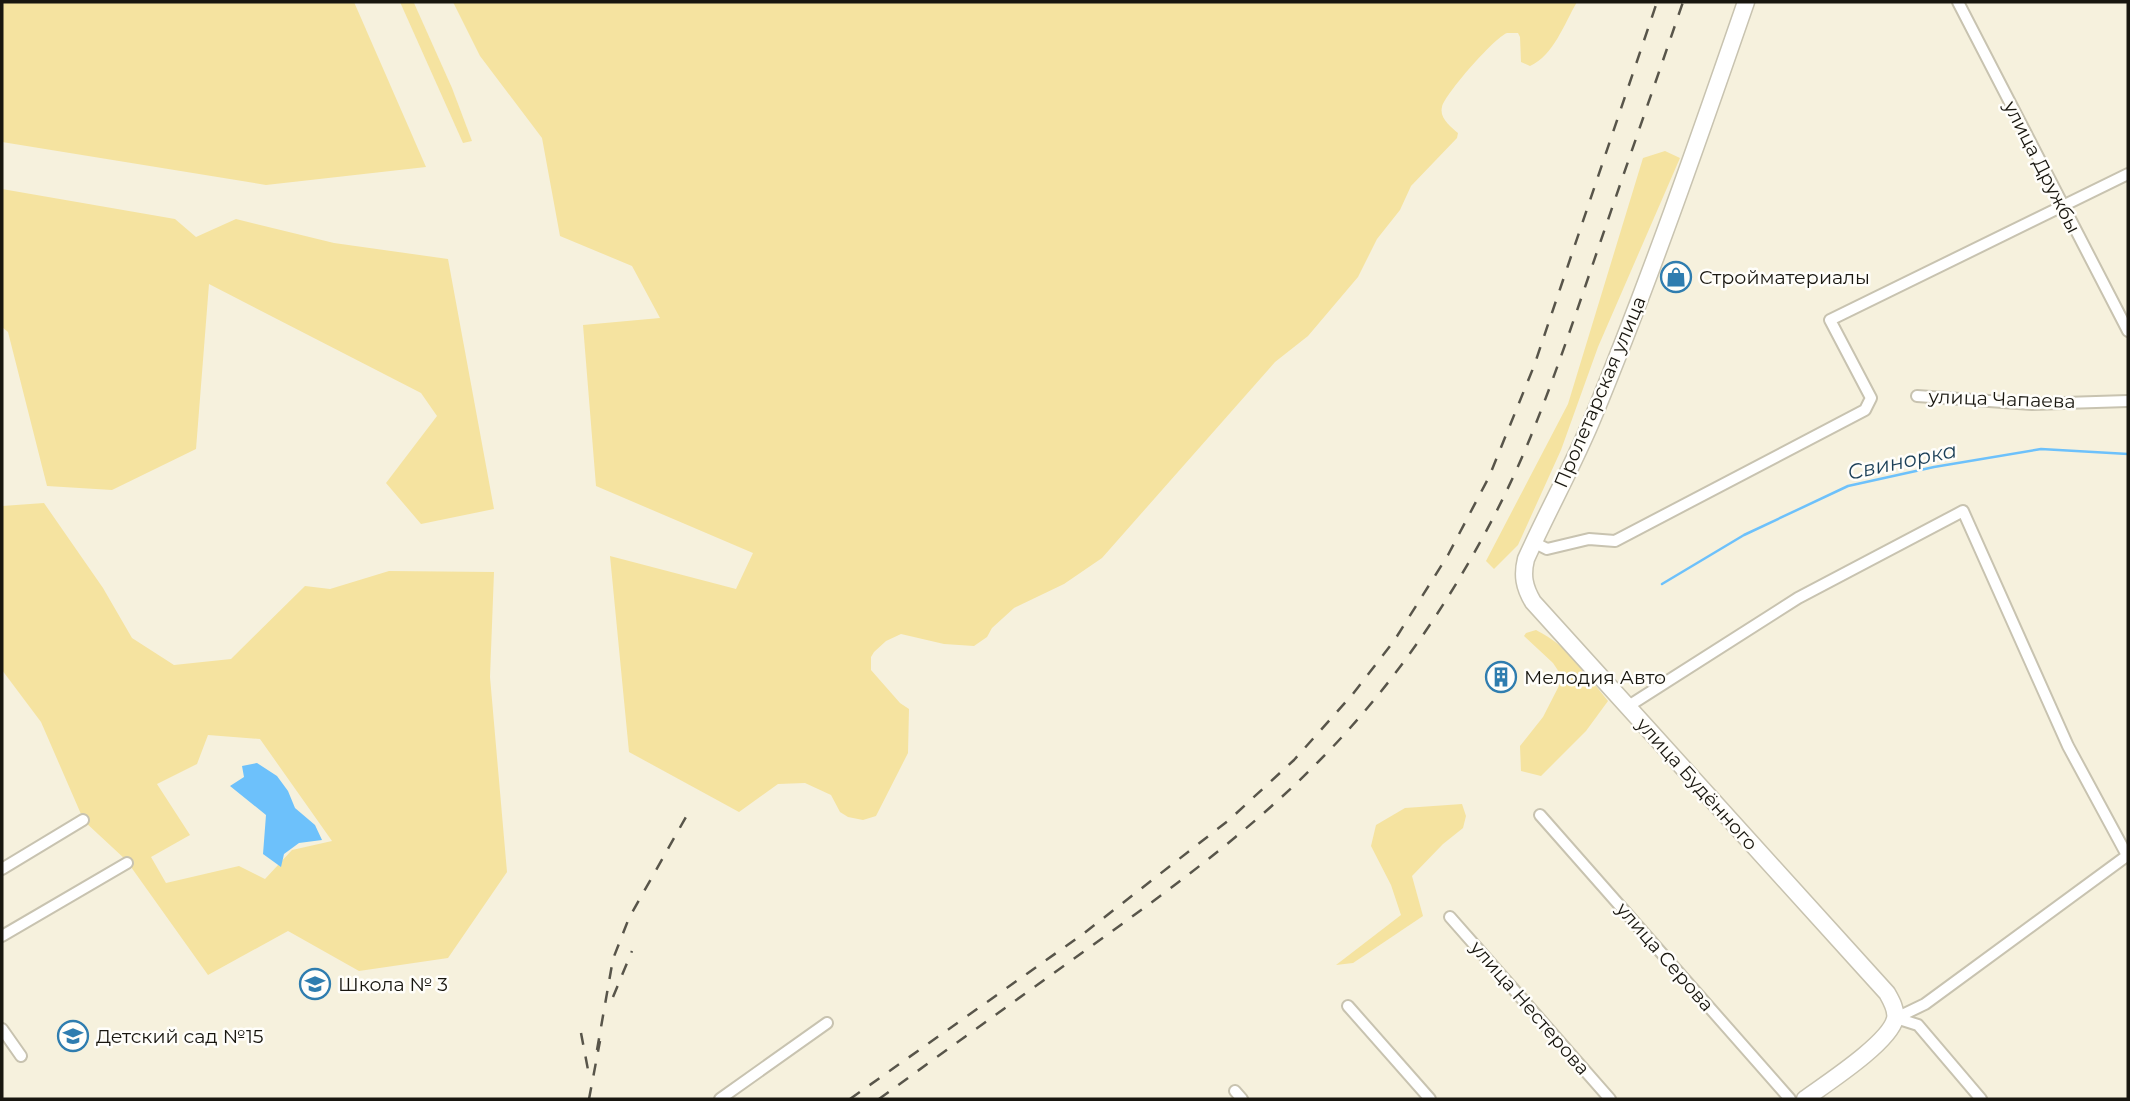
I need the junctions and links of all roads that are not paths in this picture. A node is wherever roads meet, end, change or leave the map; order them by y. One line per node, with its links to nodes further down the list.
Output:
1 (1746, 2): 8 (main road, Пролетарская улица)
2 (1958, 2): 4 (street, улица Дружбы)
3 (2128, 174): 4 (street)
4 (2062, 206): 5 (street, улица Дружбы); 8 (street)
5 (2128, 331)
6 (1917, 396): 7 (street, улица Чапаева)
7 (2128, 401)
8 (1534, 542): 9 (main road, улица Будённого)
9 (1627, 707): 12 (street); 18 (main road, улица Будённого)
10 (1540, 815): 25 (street, улица Серова)
11 (83, 820): 14 (street)
12 (2128, 856): 18 (street)
13 (127, 863): 16 (street)
14 (2, 869)
15 (1450, 917): 24 (street, улица Нестерова)
16 (2, 936)
17 (1348, 1006): 23 (street)
18 (1896, 1018): 26 (main road); 27 (street)
19 (827, 1023): 22 (street)
20 (2, 1029): 21 (street)
21 (21, 1056)
22 (720, 1099)
23 (1430, 1099)
24 (1610, 1099)
25 (1790, 1099)
26 (1805, 1099)
27 (1981, 1099)

